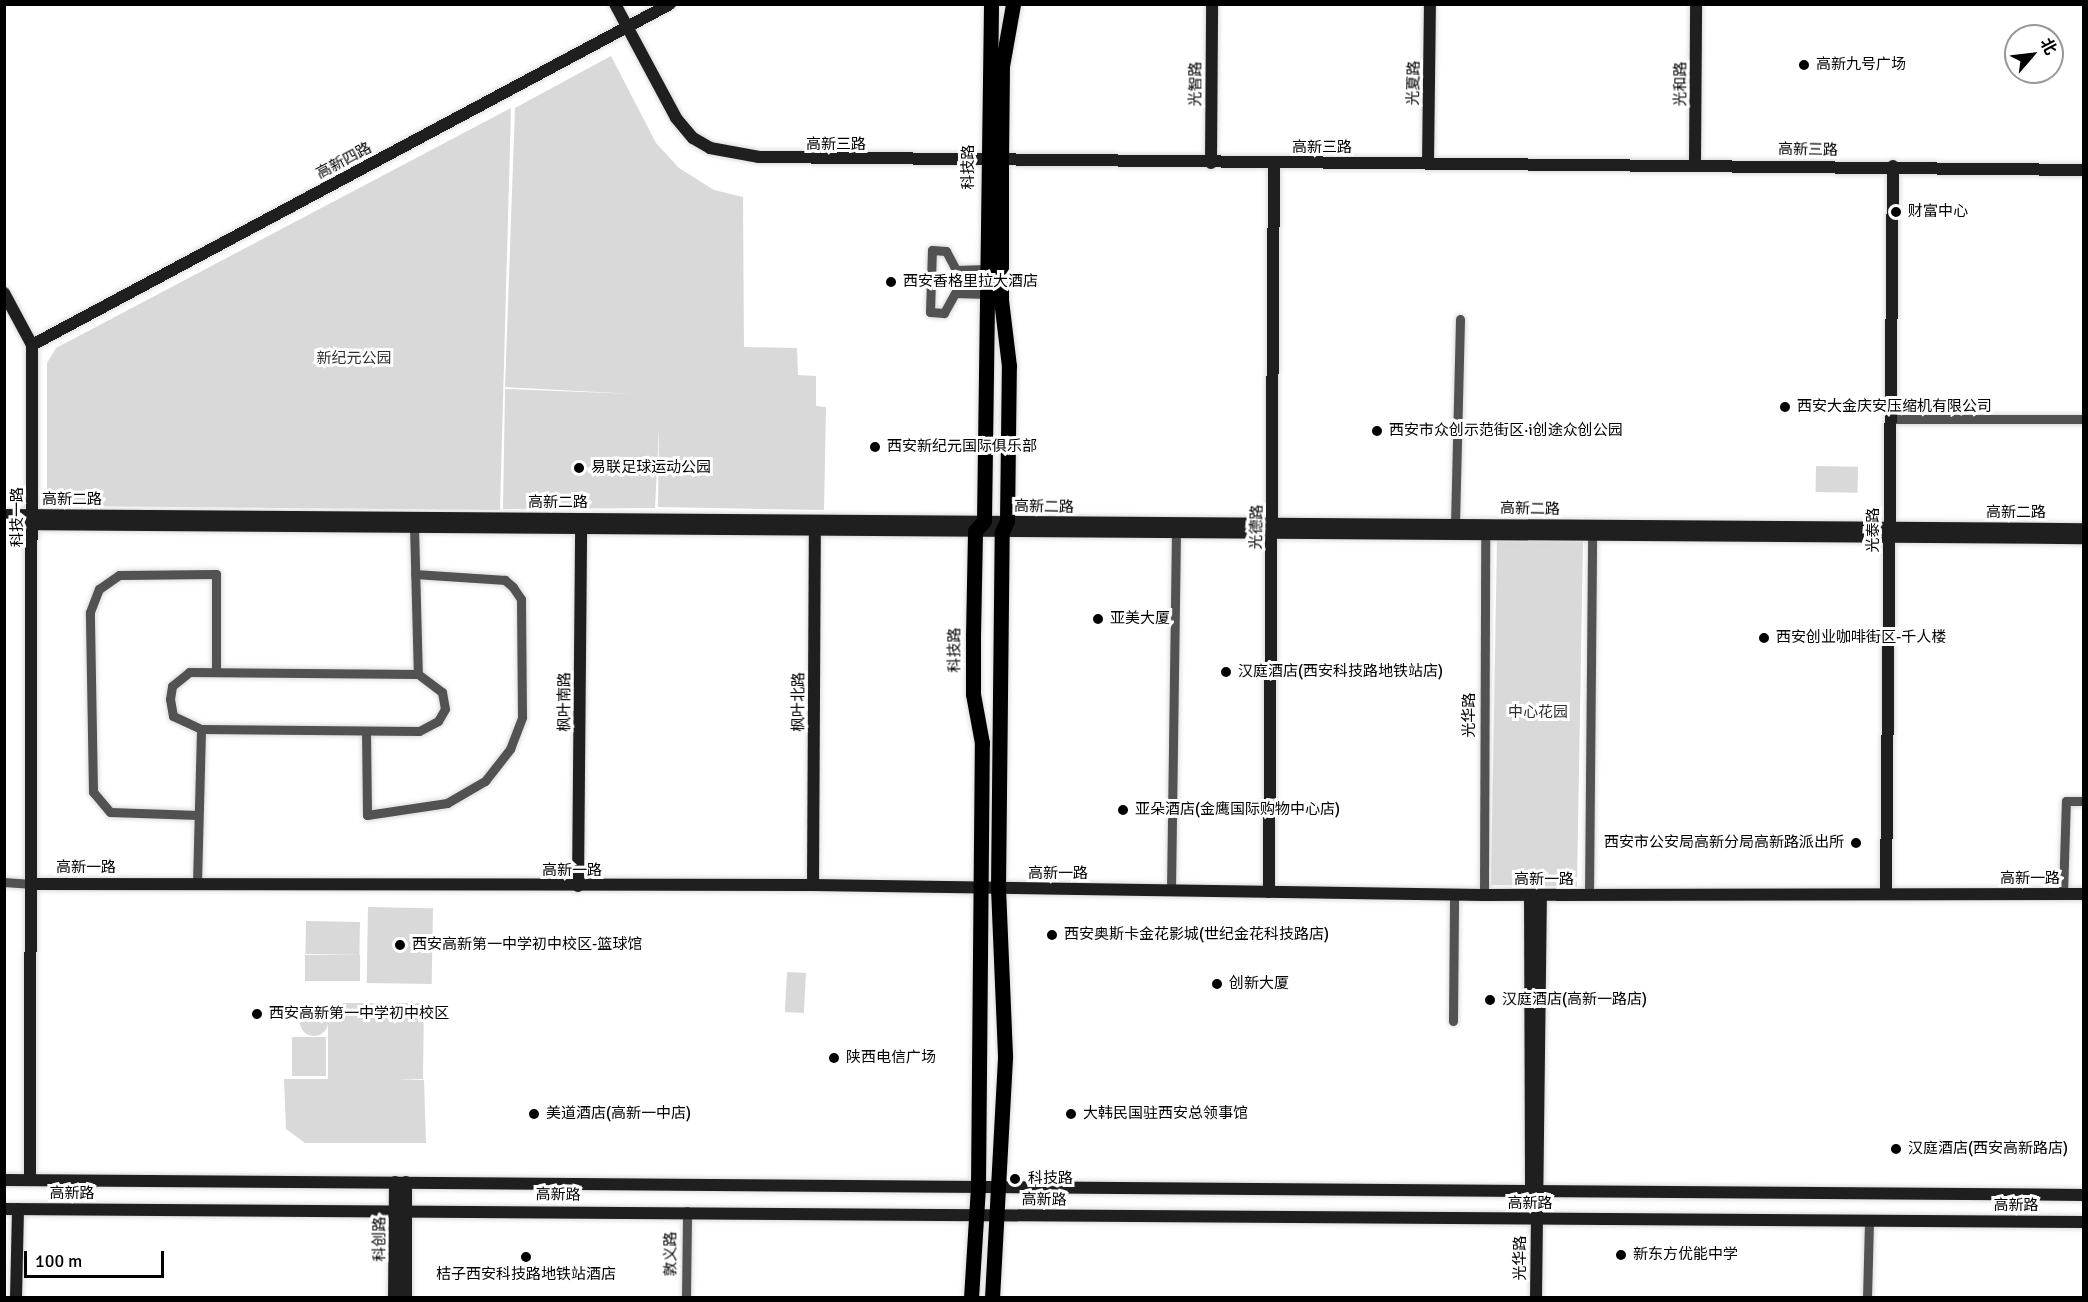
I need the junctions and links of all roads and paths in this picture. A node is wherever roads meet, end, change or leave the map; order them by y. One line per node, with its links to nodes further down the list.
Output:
1 (615, 4): 8 (street, 高新三路)
2 (670, 4): 8 (street, 高新四路)
3 (992, 4): 9 (main road, 科技路)
4 (1012, 4): 9 (main road, 科技路)
5 (1212, 4): 10 (street, 光智路)
6 (1430, 4): 11 (street, 光夏路)
7 (1696, 4): 12 (street, 光和路)
8 (627, 27): 9 (street, 高新三路); 20 (street, 高新四路)
9 (994, 160): 10 (street, 高新三路); 16 (main road, 科技路); 31 (main road, 科技路)
10 (1211, 163): 13 (street, 高新三路)
11 (1428, 163): 12 (street, 高新三路); 13 (street, 高新三路)
12 (1695, 163): 14 (street, 高新三路)
13 (1274, 164): 33 (street, 光德路)
14 (1893, 166): 15 (street, 高新三路); 21 (street, 光泰路)
15 (2084, 170)
16 (986, 269): 18 (main road, 科技路); 18 (street)
17 (4, 293): 20 (street, 科技一路)
18 (986, 294): 30 (main road, 科技路)
19 (1460, 319): 28 (street)
20 (32, 345): 24 (street, 科技一路)
21 (1890, 419): 22 (street); 34 (street, 光泰路)
22 (2084, 419)
23 (4, 515): 24 (street, 高新二路)
24 (34, 520): 25 (street, 高新二路); 26 (street, 高新二路); 29 (street, 高新二路); 48 (street, 科技一路)
25 (581, 522): 27 (street, 高新二路); 29 (street, 高新二路); 50 (street, 枫叶南路)
26 (4, 524)
27 (815, 524): 30 (street, 高新二路); 49 (street, 枫叶北路)
28 (1455, 524): 33 (street, 高新二路); 34 (street, 高新二路)
29 (414, 526): 39 (street)
30 (980, 526): 31 (street, 高新二路); 51 (main road, 科技路)
31 (1004, 527): 33 (street, 高新二路); 35 (street, 高新二路); 52 (main road, 科技路)
32 (2084, 529): 34 (street, 高新二路)
33 (1272, 530): 35 (street, 高新二路); 36 (street, 高新二路); 54 (street, 光德路)
34 (1889, 532): 37 (street, 高新二路); 38 (street, 高新二路); 55 (street, 光泰路)
35 (1176, 534): 53 (street)
36 (1485, 534): 37 (street, 高新二路); 61 (street, 光华路)
37 (1592, 535): 60 (street)
38 (2084, 538)
39 (415, 574): 41 (street); 43 (street)
40 (216, 672): 41 (street); 42 (street); 45 (street)
41 (418, 674): 43 (street)
42 (201, 729): 43 (street); 45 (street)
43 (366, 731)
44 (2084, 801): 56 (street)
45 (198, 815): 47 (street)
46 (4, 882): 48 (street)
47 (196, 883): 48 (street, 高新一路); 50 (street, 高新一路)
48 (32, 884): 64 (street, 科技一路)
49 (813, 885): 50 (street, 高新一路); 51 (street, 高新一路)
50 (578, 886)
51 (982, 888): 52 (street, 高新一路); 67 (main road, 科技路)
52 (998, 888): 53 (street, 高新一路); 66 (main road, 科技路)
53 (1171, 890): 54 (street, 高新一路)
54 (1269, 892): 58 (street, 高新一路)
55 (1886, 893): 56 (street, 高新一路); 60 (street, 高新一路)
56 (2062, 894): 57 (street, 高新一路)
57 (2084, 894)
58 (1454, 895): 61 (street, 高新一路); 62 (street)
59 (1536, 895): 60 (street, 高新一路); 61 (street, 高新一路); 68 (street, 光华路)
60 (1589, 895)
61 (1484, 896)
62 (1453, 1022)
63 (4, 1180): 64 (street, 高新路)
64 (30, 1180): 65 (street, 高新路)
65 (401, 1182): 67 (street, 高新路); 70 (street, 科创路)
66 (1002, 1185): 67 (street, 高新路); 68 (street, 高新路); 75 (main road, 科技路)
67 (978, 1186): 74 (main road, 科技路)
68 (1535, 1192): 69 (street, 高新路); 76 (street, 光华路)
69 (2084, 1195)
70 (400, 1208): 72 (street, 高新路); 73 (street, 高新路); 80 (street, 科创路); 81 (street, 科创路)
71 (4, 1209): 72 (street, 高新路)
72 (18, 1209): 79 (street)
73 (687, 1211): 74 (street, 高新路); 82 (street, 敦义路)
74 (973, 1214): 75 (street, 高新路); 83 (main road, 科技路)
75 (993, 1214): 76 (street, 高新路); 84 (main road, 科技路)
76 (1536, 1219): 77 (street, 高新路); 85 (street, 光华路)
77 (1869, 1220): 78 (street, 高新路); 86 (street)
78 (2084, 1222)
79 (16, 1298)
80 (394, 1298)
81 (406, 1298)
82 (686, 1298)
83 (971, 1298)
84 (992, 1298)
85 (1536, 1298)
86 (1868, 1298)

